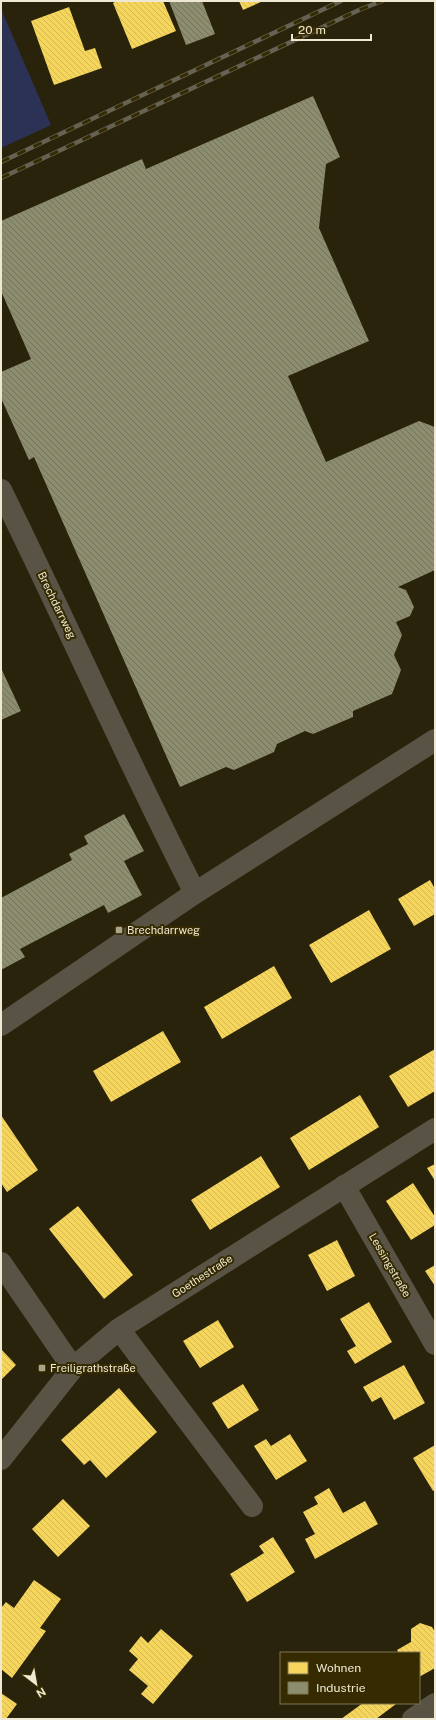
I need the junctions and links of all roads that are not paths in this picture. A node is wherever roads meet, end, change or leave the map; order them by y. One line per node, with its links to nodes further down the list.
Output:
1 (1, 490): 3 (street, Brechdarrweg)
2 (435, 740): 3 (street)
3 (195, 893): 4 (street)
4 (1, 1025)
5 (435, 1129): 6 (street, Goethestraße)
6 (344, 1186): 8 (street, Goethestraße); 9 (street, Lessingstraße)
7 (1, 1263): 10 (street)
8 (119, 1329): 10 (street, Goethestraße); 12 (street)
9 (435, 1344)
10 (73, 1368): 11 (street, Goethestraße)
11 (1, 1459)
12 (252, 1506)
13 (435, 1704): 14 (street)
14 (413, 1719)

